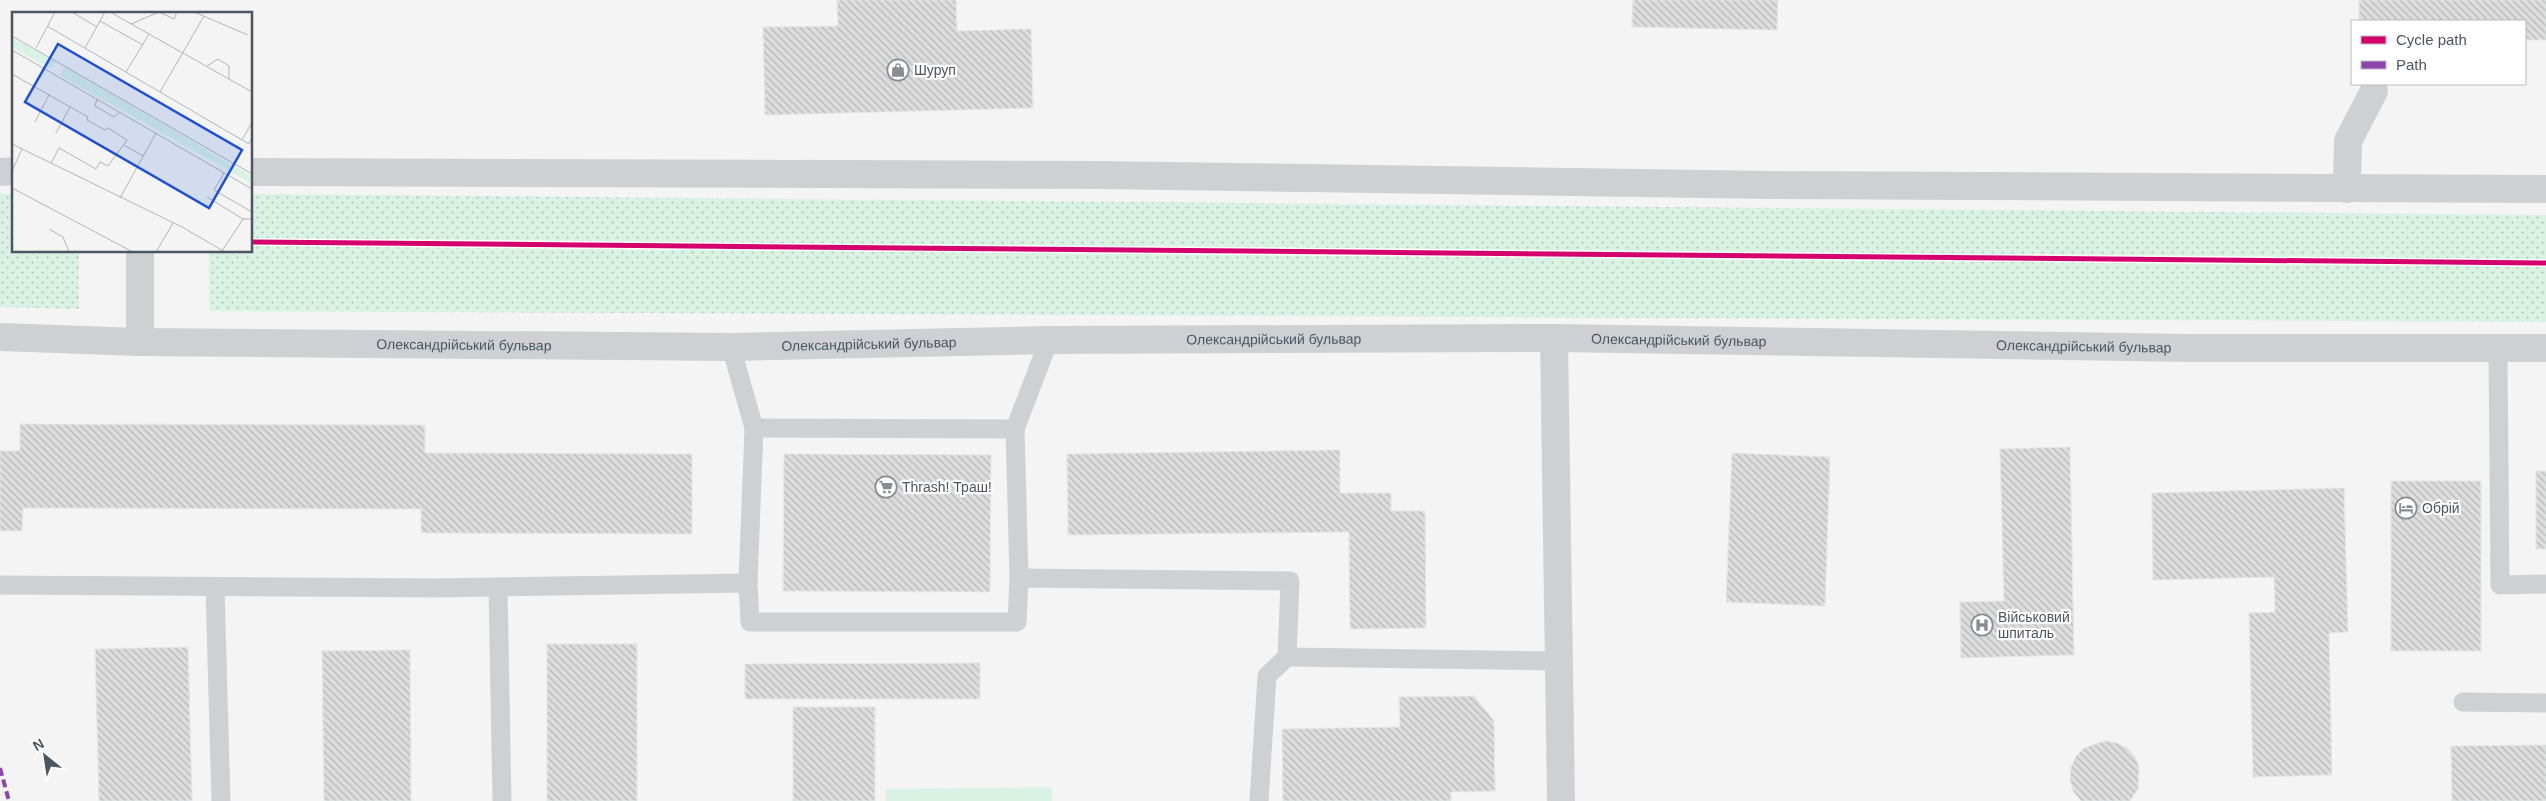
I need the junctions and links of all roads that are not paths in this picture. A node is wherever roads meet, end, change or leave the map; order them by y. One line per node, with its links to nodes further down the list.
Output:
1 (2374, 91): 3 (street)
2 (252, 172): 3 (main road)
3 (2347, 189): 4 (main road)
4 (2546, 189)
5 (140, 252): 9 (main road)
6 (0, 337): 9 (main road, Олександрійський бульвар)
7 (1554, 338): 8 (main road, Олександрійський бульвар); 12 (main road, Олександрійський бульвар); 22 (street)
8 (1049, 340): 10 (main road, Олександрійський бульвар); 14 (lane)
9 (140, 342): 10 (main road, Олександрійський бульвар)
10 (731, 347): 13 (lane)
11 (2546, 348): 12 (main road, Олександрійський бульвар)
12 (2498, 349): 17 (lane)
13 (754, 428): 14 (lane); 16 (lane)
14 (1015, 429): 15 (lane)
15 (1020, 578): 16 (lane); 21 (lane)
16 (748, 583): 19 (lane)
17 (2546, 584)
18 (0, 585): 20 (lane)
19 (498, 587): 20 (lane); 26 (lane)
20 (215, 588): 25 (lane)
21 (1286, 657): 22 (lane); 27 (lane)
22 (1558, 660): 28 (street)
23 (2463, 702): 24 (lane)
24 (2546, 703)
25 (221, 801)
26 (502, 801)
27 (1259, 801)
28 (1561, 801)

